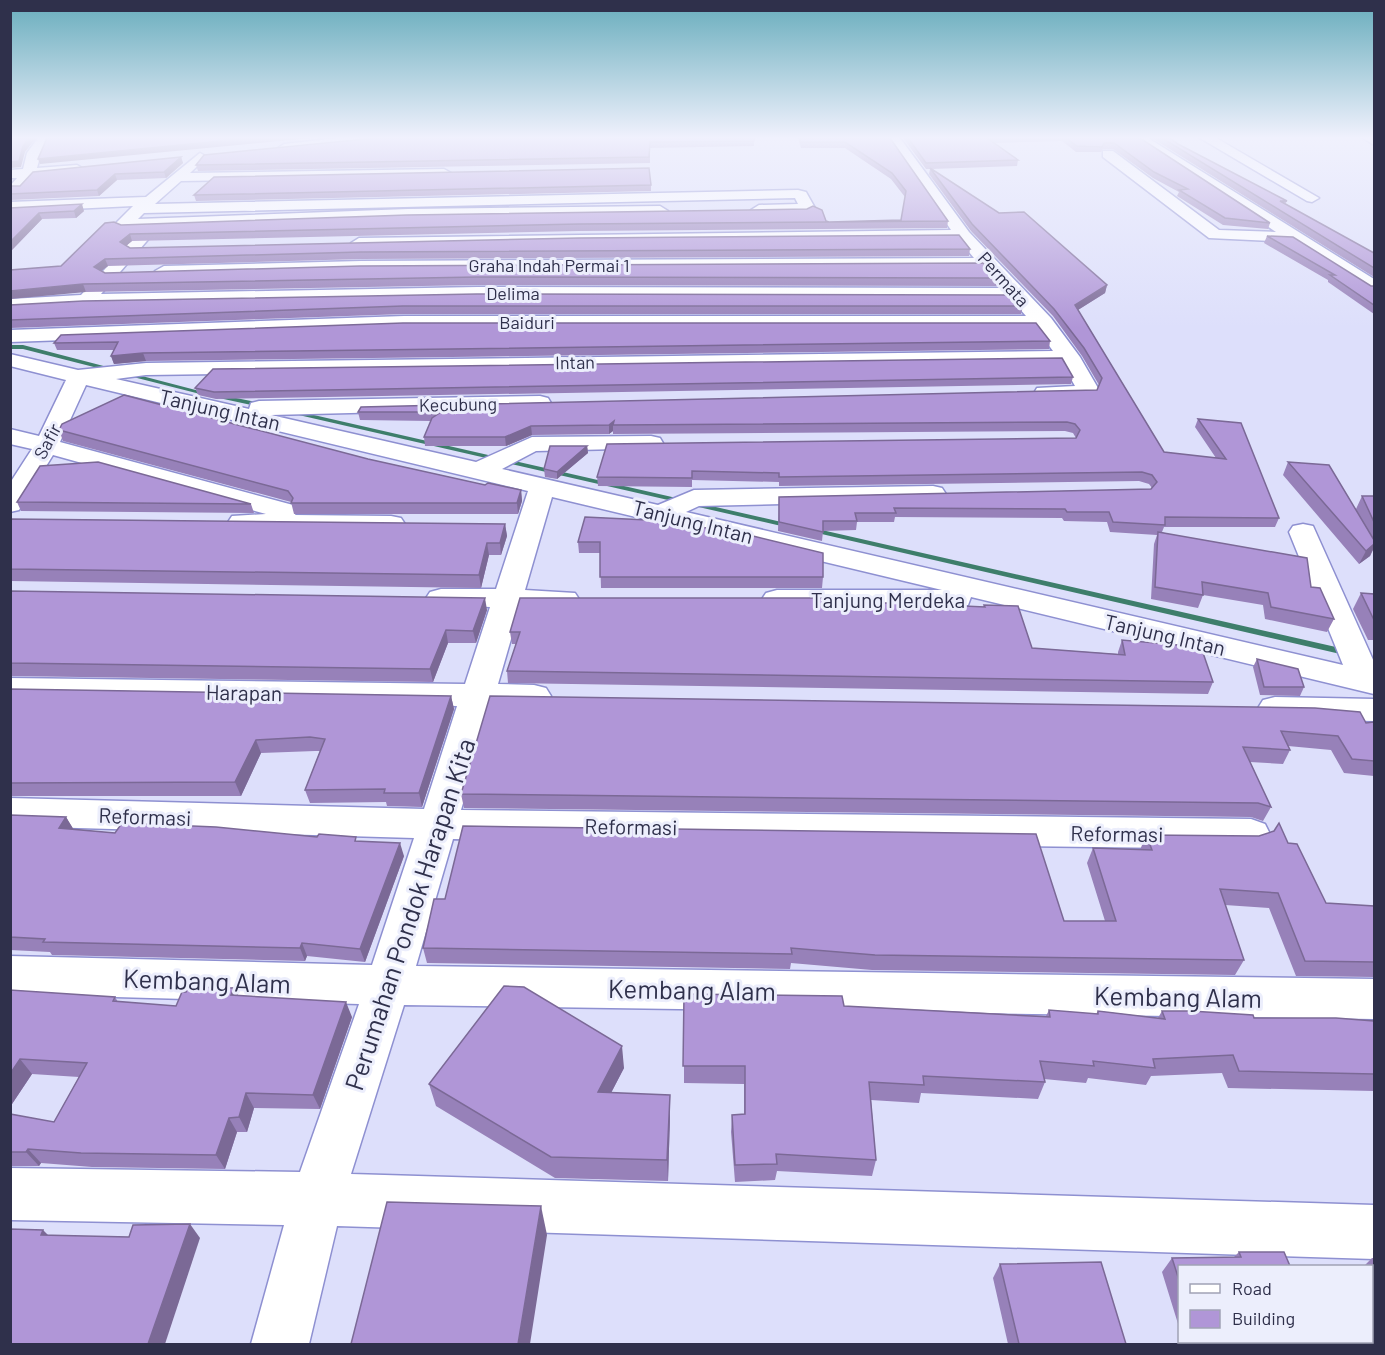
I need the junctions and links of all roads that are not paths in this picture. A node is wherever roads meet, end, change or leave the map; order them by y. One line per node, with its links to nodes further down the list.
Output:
1 (148, 201): 8 (street)
2 (610, 201): 7 (street)
3 (804, 201): 10 (street)
4 (939, 201): 12 (street, Permata)
5 (1169, 201): 13 (street)
6 (1239, 201): 13 (street)
7 (538, 204): 8 (street); 10 (street); 11 (street)
8 (143, 205): 9 (street); 11 (street)
9 (10, 207)
10 (564, 212): 14 (street, Perumahan Pondok Harapan Kita)
11 (153, 224): 17 (street)
12 (963, 235): 14 (street); 19 (street, Permata)
13 (1296, 237): 23 (street)
14 (571, 238): 15 (street); 20 (street, Perumahan Pondok Harapan Kita)
15 (372, 243): 16 (street); 21 (street)
16 (348, 244)
17 (132, 248): 18 (street); 22 (street)
18 (156, 248)
19 (990, 263): 20 (street, Graha Indah Permai 1); 26 (street, Permata)
20 (576, 264): 21 (street, Graha Indah Permai 1); 25 (street, Perumahan Pondok Harapan Kita)
21 (362, 266): 22 (street, Graha Indah Permai 1)
22 (104, 278): 24 (street, Graha Indah Permai 1); 27 (street)
23 (1374, 287)
24 (10, 288)
25 (568, 292): 26 (street, Delima); 27 (street, Delima); 29 (street, Perumahan Pondok Harapan Kita)
26 (1017, 294): 30 (street, Permata)
27 (86, 300): 28 (street, Delima)
28 (10, 305)
29 (560, 322): 30 (street, Baiduri); 31 (street, Baiduri); 34 (street, Perumahan Pondok Harapan Kita)
30 (1044, 322): 32 (street, Permata)
31 (10, 336)
32 (1070, 357): 34 (street, Intan); 36 (street, Permata)
33 (10, 360): 35 (street, Tanjung Intan)
34 (552, 363): 35 (street, Intan); 37 (street, Perumahan Pondok Harapan Kita)
35 (90, 375): 39 (street, Tanjung Intan); 42 (street, Safir)
36 (1026, 394)
37 (543, 403): 38 (street, Kecubung); 39 (street, Kecubung); 43 (street, Perumahan Pondok Harapan Kita)
38 (566, 403)
39 (236, 410): 44 (street, Tanjung Intan)
40 (10, 436): 42 (street)
41 (674, 443): 43 (street)
42 (46, 446): 47 (street, Safir); 49 (street)
43 (531, 461): 44 (street, Tanjung Intan); 44 (street); 46 (street, Tanjung Intan); 53 (street, Perumahan Pondok Harapan Kita)
44 (488, 467)
45 (963, 494): 46 (street)
46 (674, 506): 56 (street, Tanjung Intan)
47 (15, 515)
48 (221, 522): 49 (street)
49 (325, 522): 50 (street)
50 (417, 524)
51 (1303, 532): 57 (street)
52 (412, 597): 53 (street)
53 (507, 599): 54 (street); 59 (street, Perumahan Pondok Harapan Kita)
54 (590, 599)
55 (745, 599): 56 (street, Tanjung Merdeka)
56 (1010, 599): 57 (street, Tanjung Intan)
57 (1369, 685): 61 (street)
58 (10, 689): 59 (street, Harapan)
59 (477, 695): 60 (street, Harapan); 63 (street, Perumahan Pondok Harapan Kita)
60 (561, 697)
61 (1243, 708)
62 (10, 812): 63 (street, Reformasi)
63 (439, 824): 64 (street, Reformasi); 66 (street, Perumahan Pondok Harapan Kita)
64 (1251, 834)
65 (10, 975): 66 (street, Kembang Alam)
66 (388, 985): 67 (street, Kembang Alam); 69 (street, Perumahan Pondok Harapan Kita)
67 (1374, 999)
68 (10, 1194): 69 (street)
69 (317, 1199): 70 (street); 71 (street, Perumahan Pondok Harapan Kita)
70 (1374, 1232)
71 (280, 1344)

